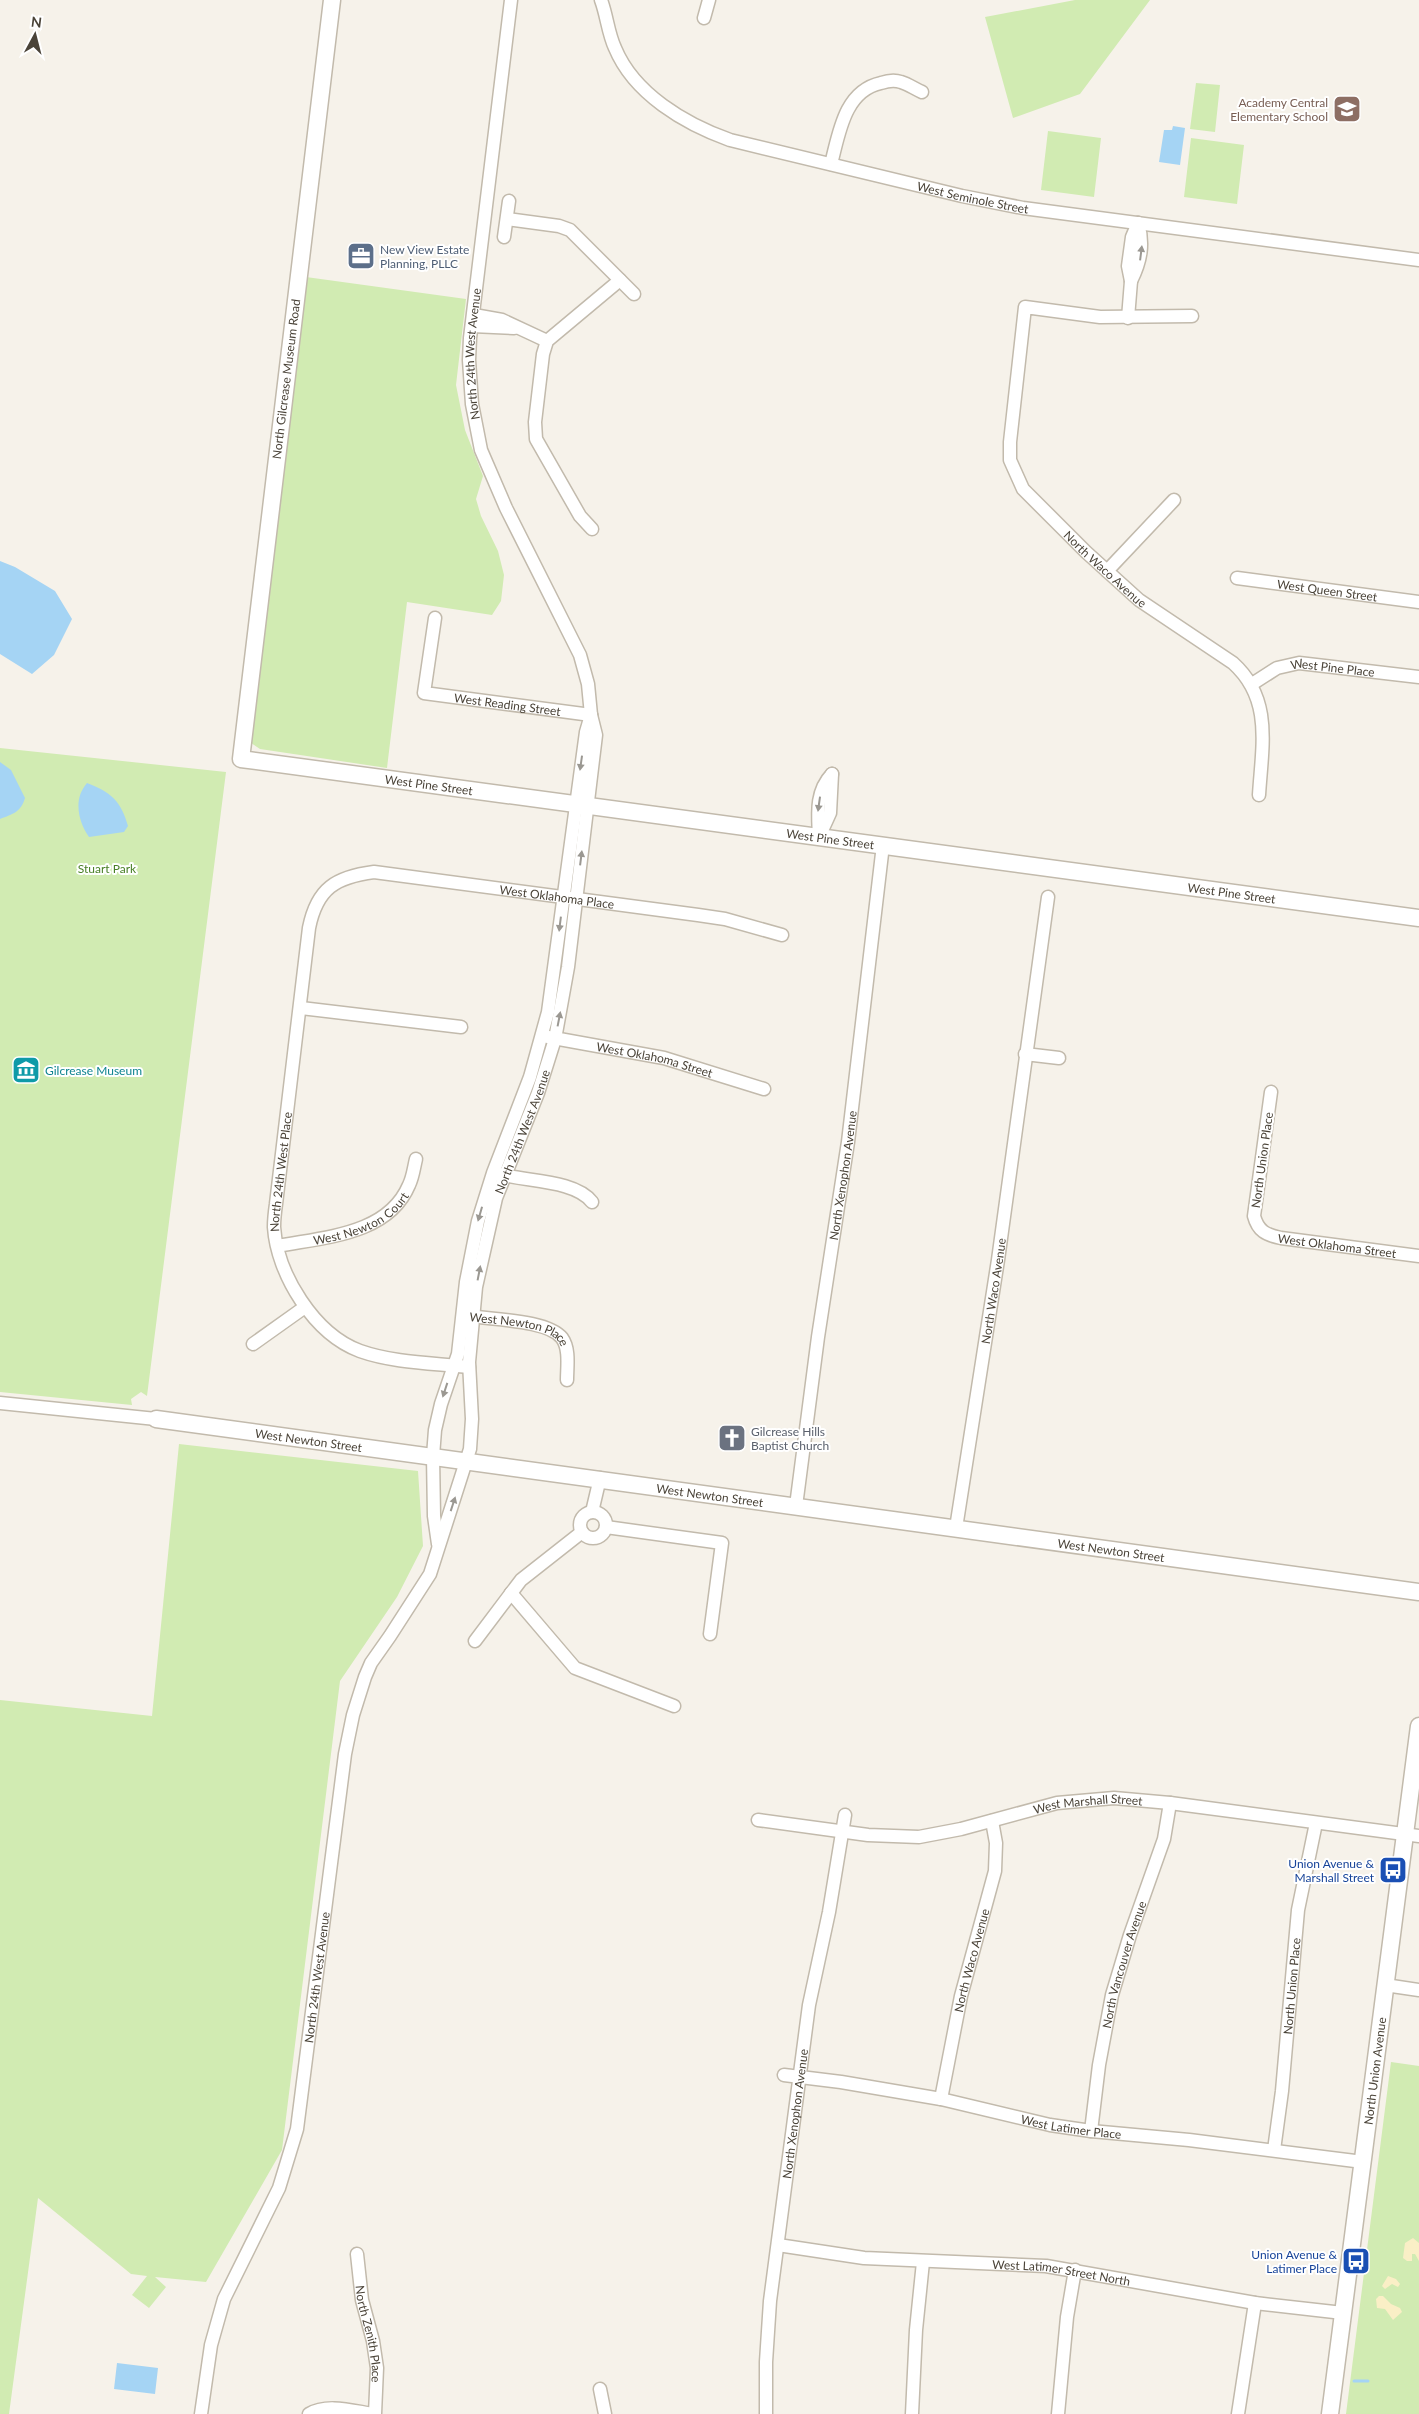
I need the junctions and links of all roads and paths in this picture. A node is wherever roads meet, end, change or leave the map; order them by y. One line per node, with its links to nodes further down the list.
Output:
1 (332, 0): 28 (street, North Gilcrease Museum Road)
2 (512, 0): 17 (street, North 24th West Avenue)
3 (601, 0): 7 (street, West Seminole Street)
4 (709, 0): 5 (street)
5 (704, 18)
6 (922, 92): 7 (street)
7 (831, 164): 10 (street, West Seminole Street)
8 (509, 201): 9 (street)
9 (507, 219): 11 (street); 13 (street)
10 (1138, 223): 12 (street, West Seminole Street); 16 (street)
11 (504, 237)
12 (1419, 260)
13 (620, 280): 14 (street); 18 (street)
14 (634, 294)
15 (1192, 316): 16 (street)
16 (1128, 318): 21 (street, North Waco Avenue)
17 (473, 320): 18 (street); 27 (street, North 24th West Avenue)
18 (547, 341): 20 (street)
19 (1174, 500): 21 (street)
20 (592, 529)
21 (1106, 571): 26 (street, North Waco Avenue)
22 (1237, 578): 23 (street, West Queen Street)
23 (1419, 602)
24 (435, 618): 27 (street, West Reading Street)
25 (1419, 677): 26 (street, West Pine Place)
26 (1252, 684): 29 (street, North Waco Avenue)
27 (591, 715): 30 (street, North 24th West Avenue)
28 (241, 759): 30 (street, West Pine Street)
29 (1259, 795)
30 (582, 804): 31 (street, West Pine Street); 34 (street, North 24th West Avenue)
31 (883, 845): 35 (street, West Pine Street); 61 (street, North Xenophon Avenue)
32 (331, 885): 34 (street, West Oklahoma Place); 37 (street, North 24th West Place)
33 (1048, 897): 40 (street, North Waco Avenue)
34 (570, 898): 36 (street, West Oklahoma Place); 39 (street, North 24th West Avenue)
35 (1419, 918)
36 (782, 936)
37 (300, 1008): 38 (street); 48 (street, North 24th West Place)
38 (461, 1028)
39 (549, 1038): 42 (street, West Oklahoma Street); 45 (street, North 24th West Avenue)
40 (1025, 1054): 41 (street); 64 (street, North Waco Avenue)
41 (1060, 1058)
42 (764, 1089)
43 (1271, 1092): 47 (street, North Union Place)
44 (416, 1159): 48 (street, West Newton Court)
45 (498, 1174): 46 (street); 51 (street, North 24th West Avenue)
46 (592, 1202)
47 (1258, 1228): 49 (street, West Oklahoma Street)
48 (278, 1246): 50 (street, North 24th West Place)
49 (1419, 1256)
50 (305, 1307): 52 (street); 53 (street, North 24th West Place)
51 (467, 1316): 53 (street, North 24th West Avenue); 54 (street, North 24th West Avenue); 55 (street, West Newton Place)
52 (253, 1344)
53 (454, 1366): 54 (street, North 24th West Place); 58 (street, North 24th West Avenue, one-way to 58)
54 (469, 1367): 59 (street, North 24th West Avenue)
55 (567, 1380)
56 (0, 1403): 57 (street, West Newton Street)
57 (156, 1419): 58 (street, West Newton Street)
58 (433, 1456): 59 (street, West Newton Street); 66 (street, North 24th West Avenue)
59 (467, 1461): 60 (street, West Newton Street); 66 (street, North 24th West Avenue, one-way to 59)
60 (600, 1478): 61 (street, West Newton Street); 62 (street)
61 (796, 1506): 64 (street, West Newton Street)
62 (592, 1512): 63 (street); 65 (street)
63 (606, 1527): 65 (street); 69 (street)
64 (956, 1528): 67 (street, West Newton Street)
65 (582, 1532): 68 (street)
66 (438, 1546): 95 (street, North 24th West Avenue)
67 (1419, 1592)
68 (511, 1593): 70 (street); 71 (street)
69 (710, 1634)
70 (475, 1641)
71 (674, 1706)
72 (1419, 1726): 79 (street, North Union Avenue)
73 (1170, 1802): 76 (street, West Marshall Street); 77 (street, West Marshall Street); 85 (street, North Vancouver Avenue)
74 (845, 1816): 78 (street, North Xenophon Avenue)
75 (758, 1820): 78 (street, West Marshall Street)
76 (992, 1821): 78 (street, West Marshall Street); 84 (street, North Waco Avenue)
77 (1316, 1823): 79 (street, West Marshall Street); 86 (street, North Union Place)
78 (843, 1832): 83 (street, North Xenophon Avenue)
79 (1412, 1835): 80 (street, North Union Avenue)
80 (1385, 1986): 81 (street); 87 (street, North Union Avenue)
81 (1419, 1990)
82 (784, 2075): 83 (street, West Latimer Place)
83 (800, 2077): 84 (street, West Latimer Place); 88 (street, North Xenophon Avenue)
84 (941, 2099): 85 (street, West Latimer Place)
85 (1091, 2131): 86 (street, West Latimer Place)
86 (1274, 2150): 87 (street, West Latimer Place)
87 (1363, 2162): 93 (street, North Union Avenue)
88 (778, 2245): 90 (street, West Latimer Street North); 99 (street, North Xenophon Avenue)
89 (357, 2254): 97 (street, North Zenith Place)
90 (924, 2262): 91 (street, West Latimer Street North); 100 (street)
91 (1075, 2270): 92 (street, West Latimer Street North); 101 (street)
92 (1254, 2303): 93 (street, West Latimer Street North); 102 (street)
93 (1343, 2313): 103 (street, North Union Avenue)
94 (600, 2389): 98 (street)
95 (201, 2414)
96 (309, 2414): 97 (street)
97 (374, 2414)
98 (605, 2414)
99 (766, 2414)
100 (912, 2414)
101 (1058, 2414)
102 (1238, 2414)
103 (1330, 2414)

